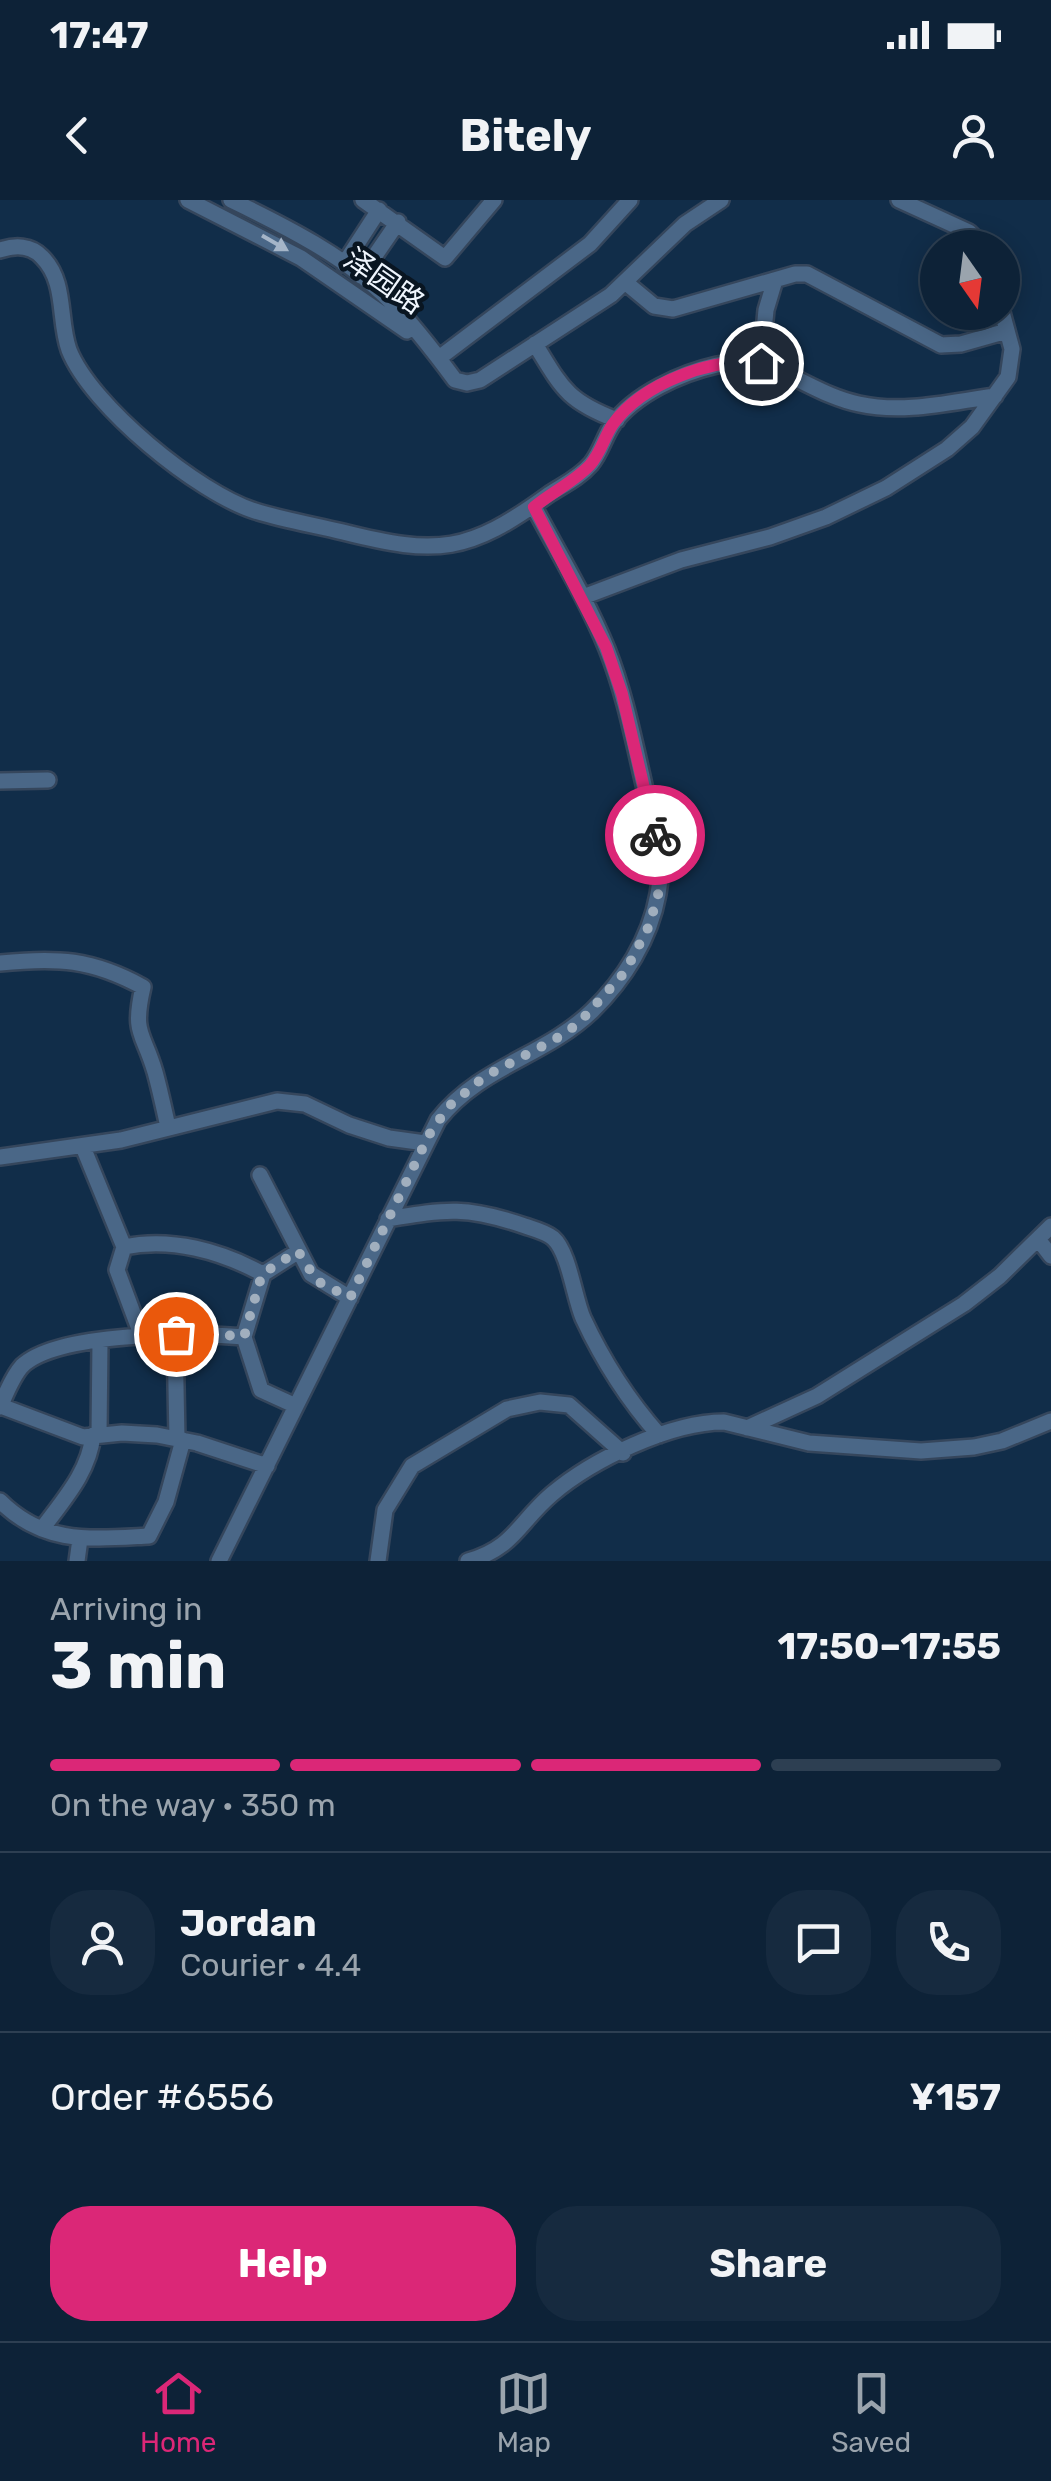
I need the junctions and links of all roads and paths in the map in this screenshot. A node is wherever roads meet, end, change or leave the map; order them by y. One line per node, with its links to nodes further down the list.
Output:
1 (188, 200): 20 (street, 泽园路, one-way to 20)
2 (231, 200): 12 (street, 泽园路)
3 (363, 200): 8 (street)
4 (494, 200): 9 (street)
5 (630, 200): 20 (street)
6 (720, 200): 15 (street)
7 (899, 200): 10 (street)
8 (379, 210): 9 (street); 12 (street)
9 (398, 222): 13 (street)
10 (965, 230)
11 (0, 250): 24 (street)
12 (344, 264): 13 (street, 泽园路)
13 (362, 276): 20 (street, 泽园路)
14 (775, 280): 16 (street); 17 (street); 18 (street)
15 (625, 282): 16 (street); 19 (street)
16 (746, 288): 17 (street)
17 (766, 315): 21 (street)
18 (1007, 331): 22 (street)
19 (535, 344): 20 (street); 23 (street)
20 (435, 353)
21 (761, 363): 22 (street); 23 (street)
22 (995, 396): 25 (street)
23 (617, 420): 24 (street)
24 (534, 507): 25 (street)
25 (583, 598): 30 (street)
26 (48, 780): 27 (street)
27 (0, 781)
28 (0, 964): 29 (street)
29 (168, 1127): 30 (street); 31 (street)
30 (426, 1143): 34 (street)
31 (84, 1147): 32 (street); 37 (street)
32 (0, 1157)
33 (260, 1176): 38 (street)
34 (388, 1219): 41 (street); 51 (street)
35 (1051, 1226): 36 (street)
36 (1038, 1239): 39 (street); 49 (street)
37 (124, 1247): 40 (street); 43 (street)
38 (298, 1251): 40 (street); 41 (street)
39 (1051, 1256)
40 (262, 1274): 44 (street)
41 (350, 1298): 46 (street)
42 (176, 1334): 43 (street); 44 (street); 52 (street)
43 (142, 1337): 45 (street)
44 (244, 1337): 46 (street)
45 (100, 1341): 47 (street); 50 (street)
46 (296, 1406): 54 (street)
47 (0, 1407): 50 (street)
48 (1051, 1421): 49 (street)
49 (747, 1428): 51 (street)
50 (96, 1434): 52 (street); 56 (street)
51 (659, 1434): 53 (street)
52 (180, 1440): 54 (street); 57 (street)
53 (623, 1452): 60 (street); 61 (street)
54 (267, 1466): 59 (street)
55 (0, 1501): 56 (street)
56 (42, 1529): 57 (street)
57 (80, 1538): 58 (street)
58 (77, 1561)
59 (219, 1561)
60 (378, 1561)
61 (468, 1561)

